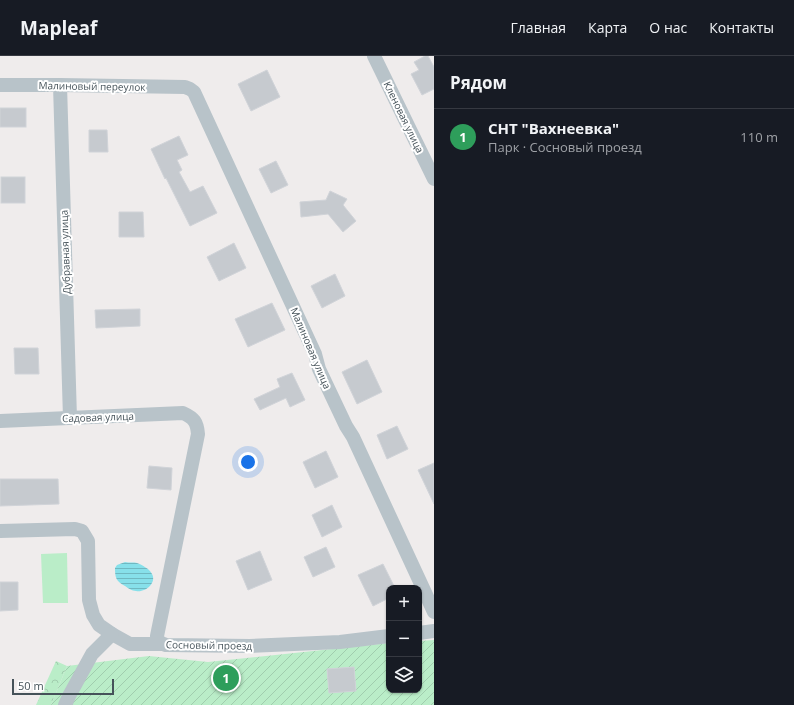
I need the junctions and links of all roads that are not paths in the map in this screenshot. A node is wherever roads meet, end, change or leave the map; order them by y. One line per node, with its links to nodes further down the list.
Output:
1 (374, 56): 5 (street, Кленовая улица)
2 (0, 85): 3 (street, Малиновый переулок)
3 (60, 85): 4 (street, Малиновый переулок); 6 (street, Дубравная улица)
4 (185, 87): 10 (street, Малиновая улица)
5 (434, 179)
6 (70, 418): 7 (street, Садовая улица); 8 (street, Садовая улица)
7 (194, 420): 15 (street, Сосновый проезд)
8 (0, 421)
9 (0, 531): 13 (street)
10 (434, 612)
11 (434, 631): 12 (street)
12 (422, 633)
13 (112, 634): 15 (street); 16 (street)
14 (386, 636): 15 (street, Сосновый проезд)
15 (161, 644)
16 (66, 705)

